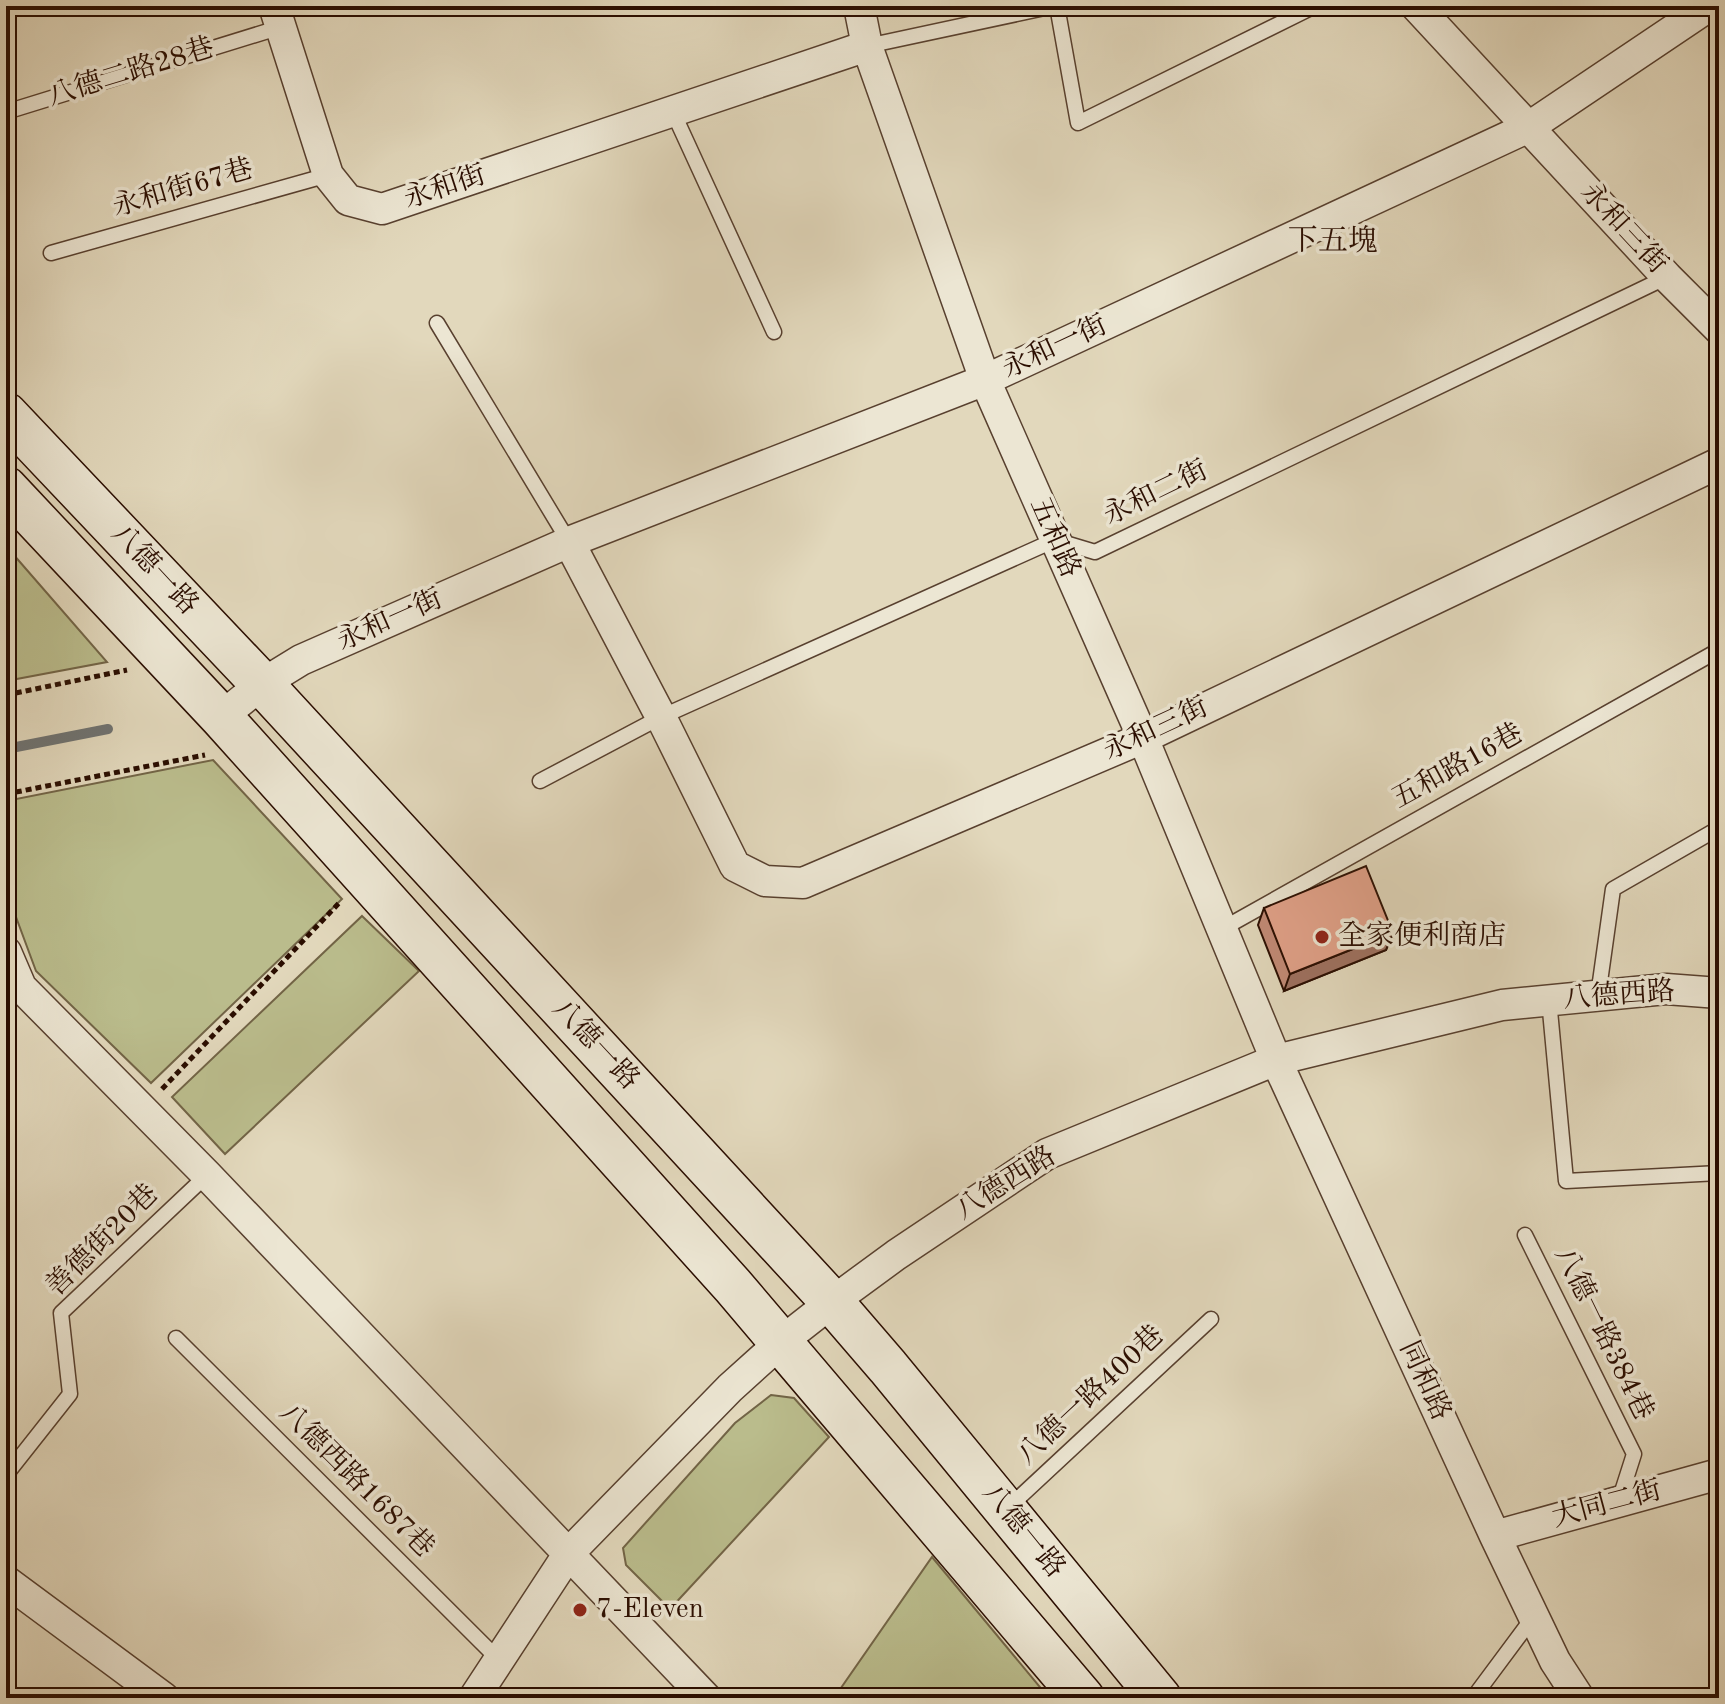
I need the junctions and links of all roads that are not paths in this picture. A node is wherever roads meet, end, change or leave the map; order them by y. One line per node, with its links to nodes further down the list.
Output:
1 (859, 6): 7 (street, 五和路)
2 (1056, 6): 3 (lane); 7 (lane)
3 (1315, 6)
4 (1416, 6): 10 (street)
5 (1709, 6): 10 (street, 永和一街)
6 (278, 16): 8 (lane, 八德二路28巷); 11 (street, 永和街)
7 (867, 46): 9 (street, 永和街); 17 (street, 五和路)
8 (6, 112)
9 (673, 112): 11 (street, 永和街); 16 (lane)
10 (1529, 127): 13 (street, 永和三街); 17 (street, 永和一街)
11 (328, 175): 12 (lane, 永和街67巷)
12 (51, 253)
13 (1667, 277): 15 (street, 永和三街); 21 (lane, 永和二街)
14 (437, 323): 22 (lane)
15 (1719, 329)
16 (774, 332)
17 (985, 380): 21 (street, 五和路); 22 (street, 永和一街)
18 (6, 414): 24 (street, 八德一路)
19 (1719, 463): 27 (street, 永和三街)
20 (6, 488): 26 (street, 八德一路)
21 (1055, 540): 25 (lane); 27 (street, 五和路)
22 (569, 542): 24 (street, 永和一街); 25 (street)
23 (1719, 650): 30 (lane, 五和路16巷)
24 (262, 684): 26 (street, 永和一街); 39 (street, 八德一路)
25 (661, 717): 27 (street, 永和三街); 28 (lane)
26 (234, 732): 42 (street, 八德一路)
27 (1143, 738): 30 (street, 五和路)
28 (540, 781)
29 (1719, 828): 33 (lane)
30 (1222, 929): 35 (street, 五和路)
31 (6, 952): 37 (street)
32 (1719, 993): 33 (street, 八德西路)
33 (1598, 996): 34 (street, 八德西路)
34 (1549, 1000): 35 (street, 八德西路); 36 (lane)
35 (1276, 1060): 39 (street, 八德西路); 47 (street, 同和路)
36 (1719, 1173)
37 (207, 1175): 44 (lane, 善德街20巷); 48 (street)
38 (1525, 1235): 45 (lane, 八德一路384巷)
39 (832, 1302): 42 (street, 八德西路); 46 (street, 八德一路)
40 (1211, 1319): 46 (lane, 八德一路400巷)
41 (176, 1338): 51 (lane, 八德西路1687巷)
42 (781, 1342): 48 (street, 八德西路); 55 (street, 八德一路)
43 (1719, 1474): 45 (street, 大同二街)
44 (6, 1475)
45 (1619, 1502): 47 (street, 大同二街)
46 (1006, 1511): 56 (street, 八德一路)
47 (1495, 1536): 50 (street, 同和路)
48 (569, 1553): 51 (street, 八德西路); 54 (street)
49 (12, 1591): 52 (street)
50 (1534, 1616): 57 (lane); 58 (street, 同和路)
51 (499, 1660): 53 (street, 八德西路)
52 (164, 1698)
53 (474, 1698)
54 (706, 1698)
55 (1083, 1698)
56 (1160, 1698)
57 (1473, 1698)
58 (1579, 1698)

